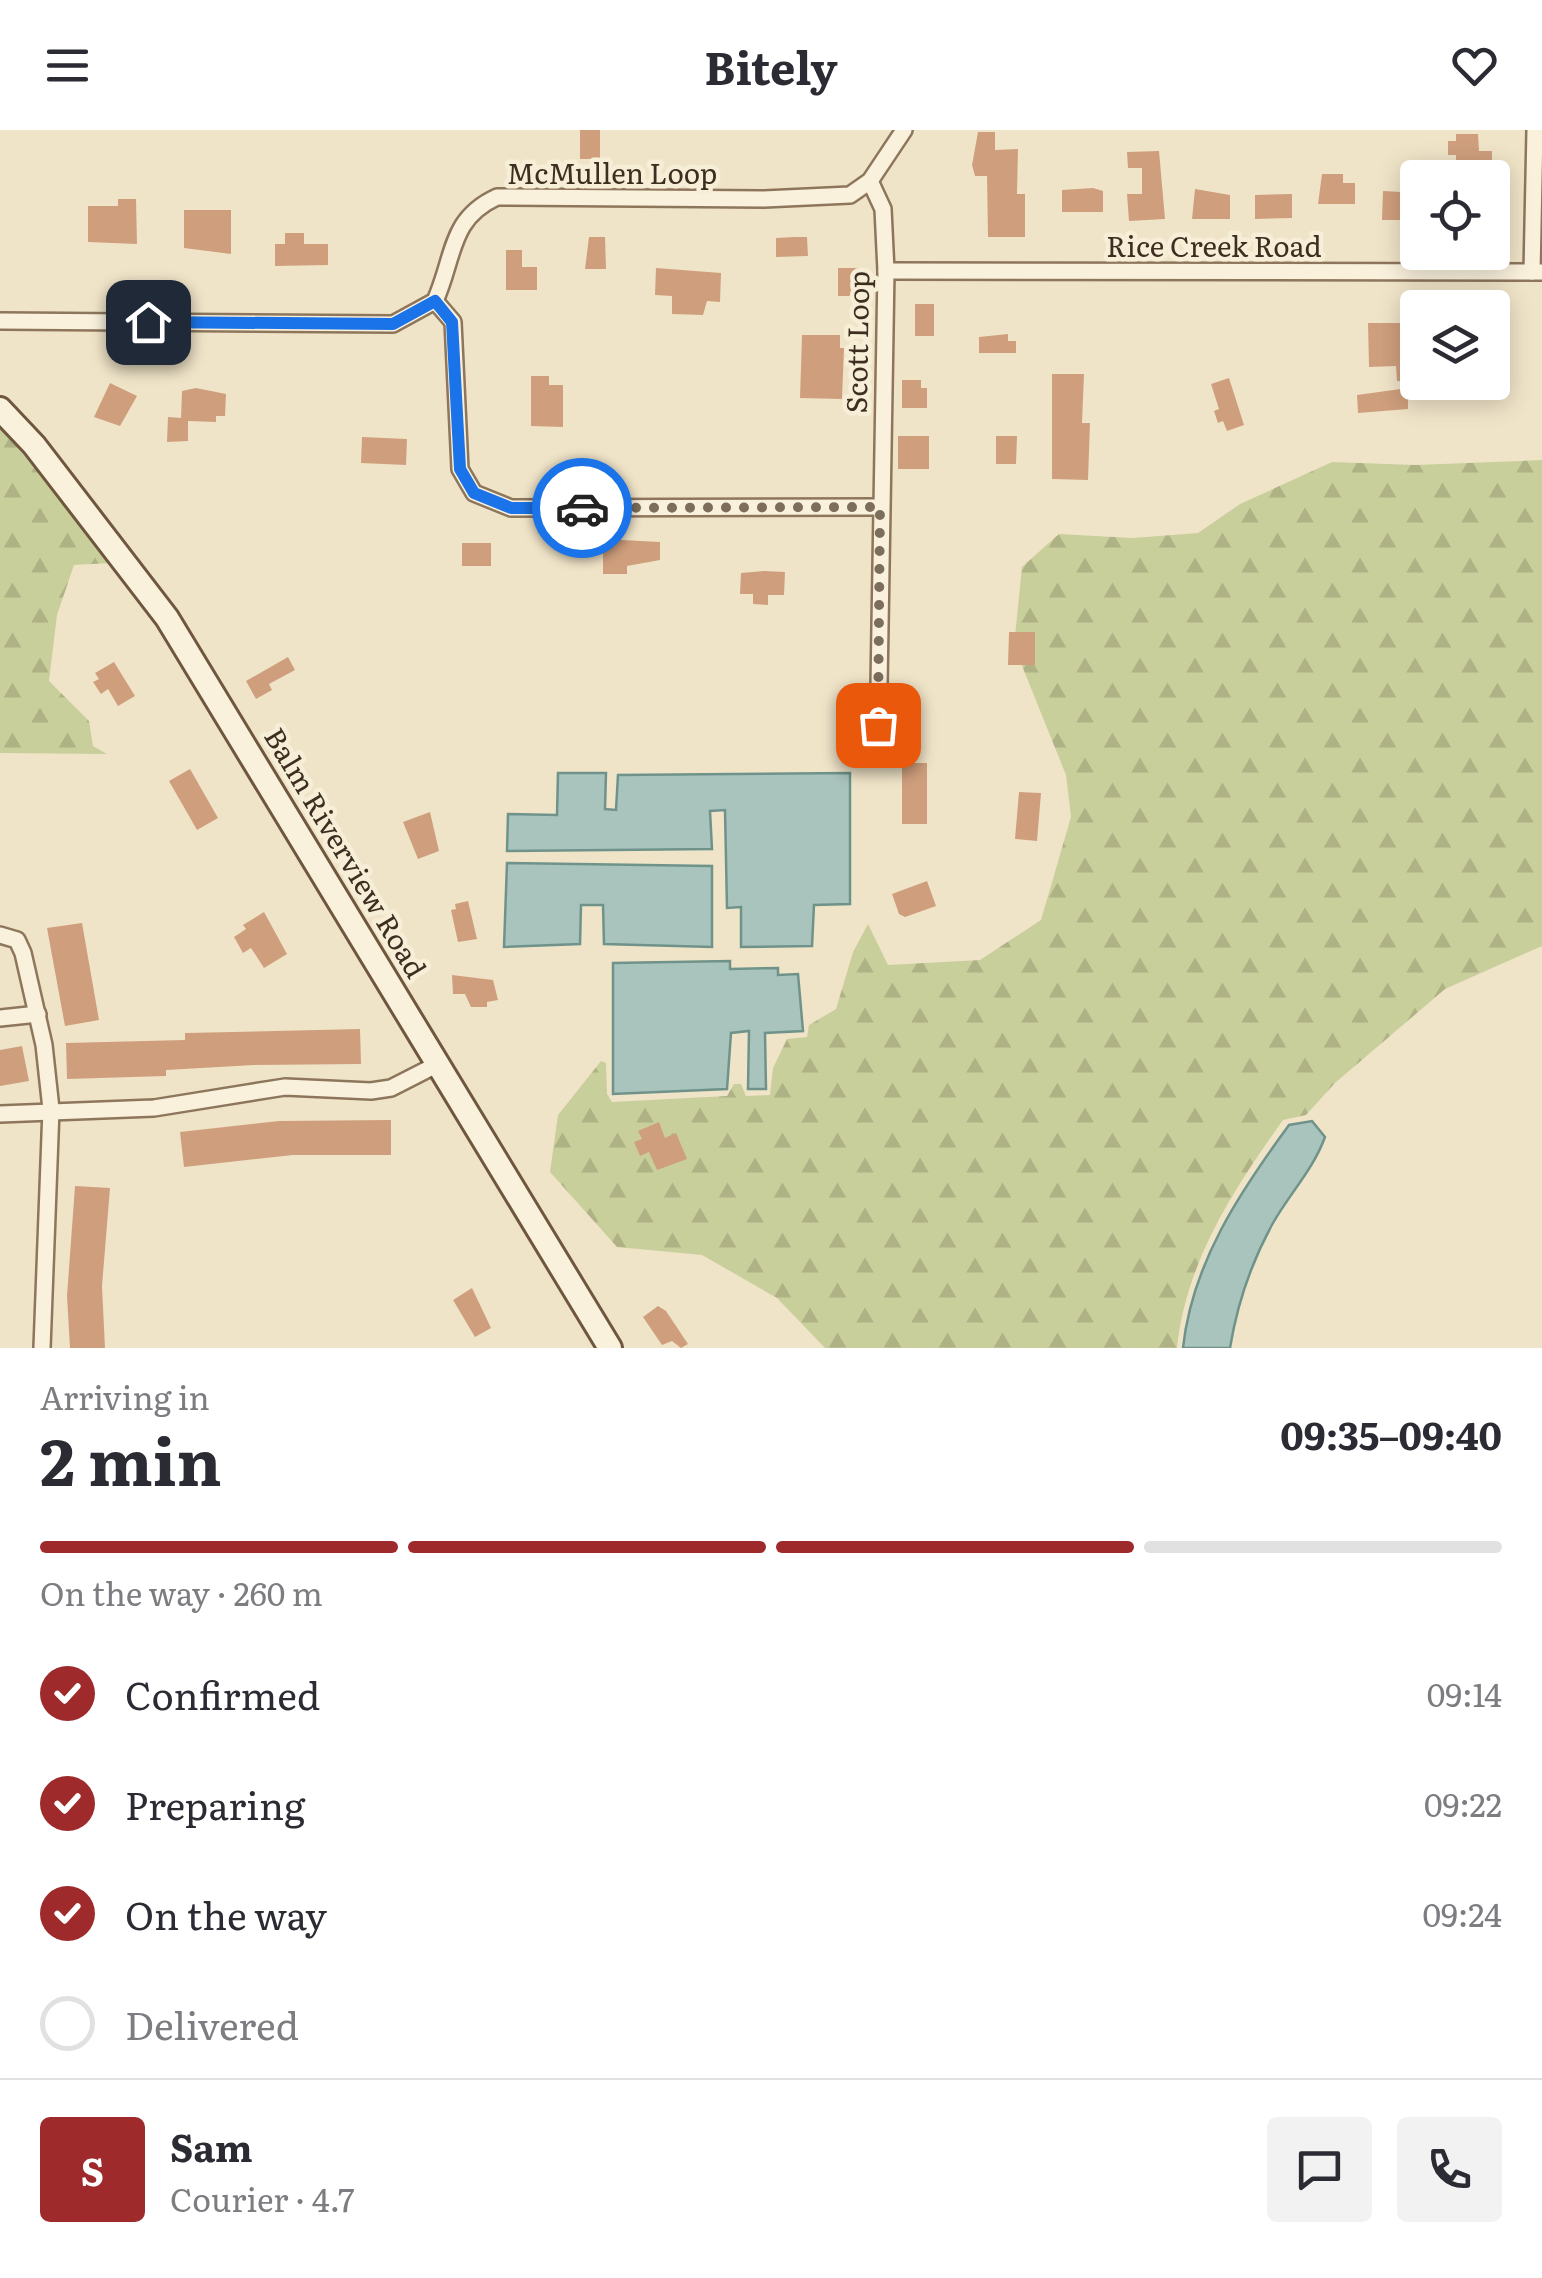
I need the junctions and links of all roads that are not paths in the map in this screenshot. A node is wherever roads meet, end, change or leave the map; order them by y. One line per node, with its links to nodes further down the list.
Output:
1 (904, 130): 3 (street)
2 (1534, 130): 5 (street)
3 (870, 181): 4 (street, Scott Loop); 6 (street, McMullen Loop)
4 (886, 271): 5 (street, Rice Creek Road); 9 (street, Scott Loop)
5 (1537, 272)
6 (435, 301): 7 (street); 9 (street)
7 (0, 321)
8 (0, 409): 14 (main road, Balm Riverview Road)
9 (880, 507): 10 (street, Scott Loop)
10 (878, 745)
11 (0, 936): 12 (street)
12 (38, 1014): 13 (street); 15 (street)
13 (0, 1018)
14 (438, 1064): 15 (street); 18 (main road, Balm Riverview Road)
15 (50, 1109): 16 (street); 17 (street)
16 (0, 1114)
17 (42, 1348)
18 (610, 1348)

